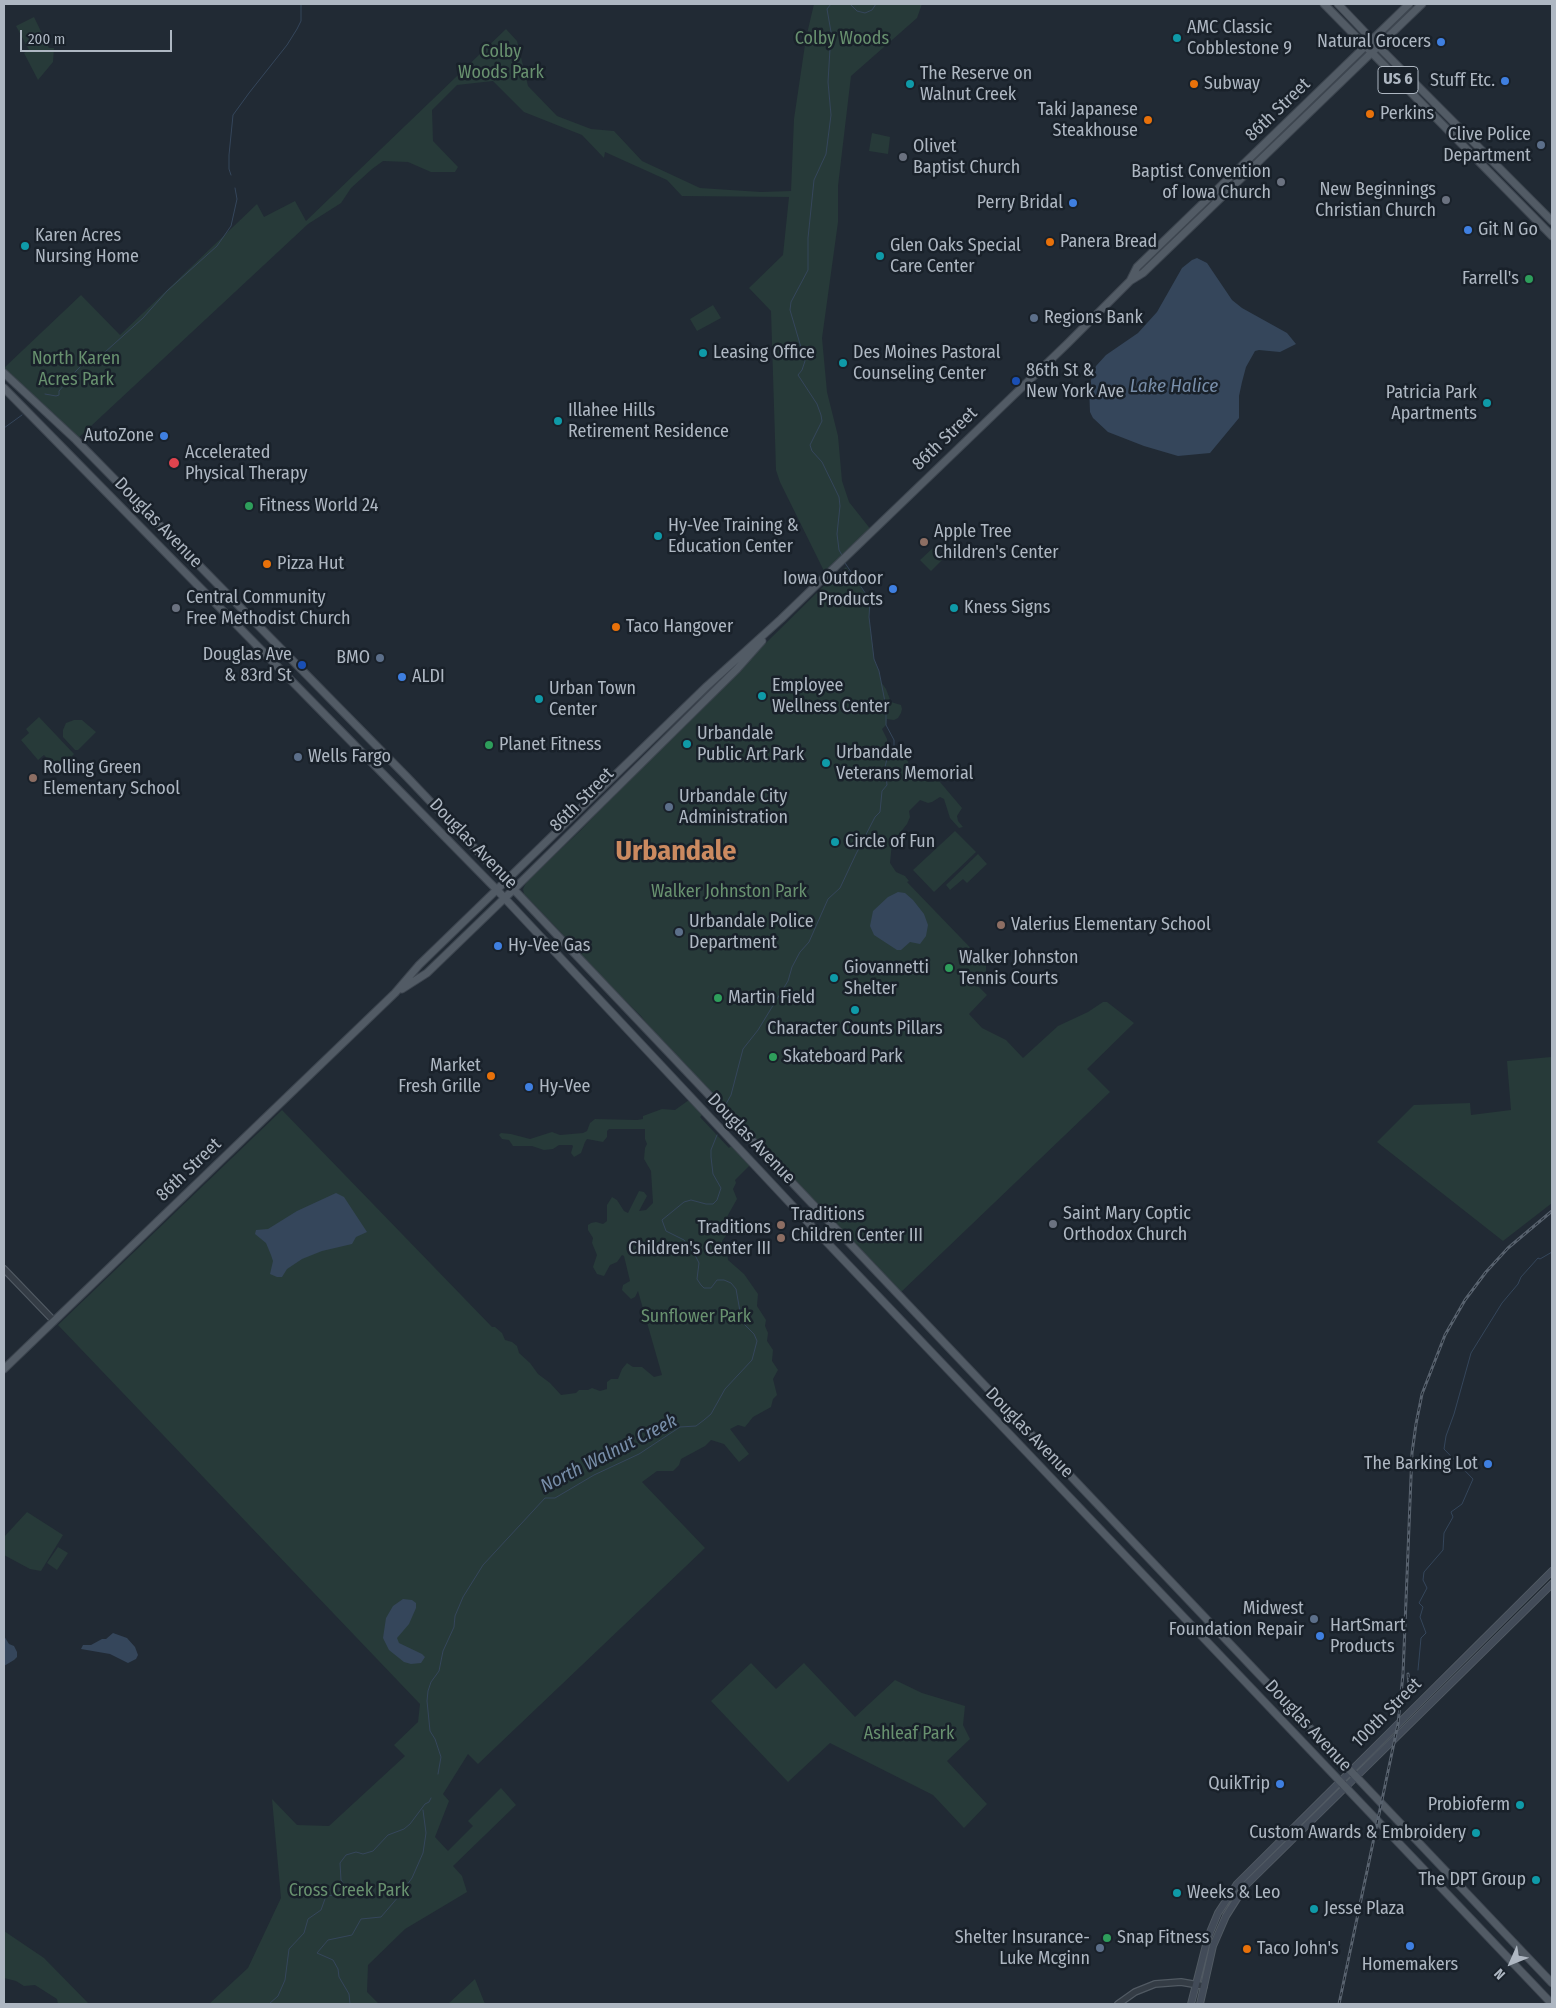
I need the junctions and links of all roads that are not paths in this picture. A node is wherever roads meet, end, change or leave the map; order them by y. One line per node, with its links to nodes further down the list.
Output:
1 (1324, 4): 6 (main road, US 6)
2 (1338, 4): 5 (main road, US 6)
3 (1409, 4): 5 (main road, 86th Street)
4 (1422, 4): 7 (main road, 86th Street)
5 (1372, 40): 6 (main road, 86th Street); 7 (main road, US 6)
6 (1364, 47): 8 (main road, US 6); 11 (main road, 86th Street)
7 (1379, 47): 8 (main road, 86th Street); 9 (main road, US 6)
8 (1371, 54): 10 (main road, US 6); 11 (main road, 86th Street)
9 (1552, 221)
10 (1552, 236)
11 (1130, 281): 14 (main road, 86th Street)
12 (4, 373): 16 (main road, Douglas Avenue)
13 (4, 388): 15 (main road, Douglas Avenue)
14 (781, 619): 17 (main road, 86th Street); 18 (main road, 86th Street)
15 (372, 762): 16 (main road); 19 (main road, Douglas Avenue)
16 (407, 777): 17 (main road, Douglas Avenue)
17 (506, 881): 18 (main road, Douglas Avenue); 19 (main road, 86th Street)
18 (514, 889): 20 (main road, 86th Street); 27 (main road, Douglas Avenue)
19 (497, 890): 20 (main road, Douglas Avenue); 21 (main road, 86th Street)
20 (504, 898): 21 (main road, 86th Street); 29 (main road, Douglas Avenue)
21 (395, 994): 23 (main road, 86th Street)
22 (4, 1269): 23 (street)
23 (54, 1321): 24 (main road, 86th Street)
24 (4, 1369)
25 (1552, 1571): 27 (main road, 100th Street)
26 (1552, 1584): 28 (main road, 100th Street)
27 (1351, 1771): 28 (main road, Douglas Avenue); 29 (main road, 100th Street)
28 (1357, 1777): 30 (main road, 100th Street); 31 (main road, Douglas Avenue)
29 (1340, 1781): 30 (main road, Douglas Avenue); 32 (main road, 100th Street)
30 (1346, 1788): 33 (main road, 100th Street); 37 (main road, Douglas Avenue)
31 (1552, 1983)
32 (1196, 1984): 33 (street); 34 (street); 35 (main road, 100th Street)
33 (1204, 1986): 36 (main road, 100th Street)
34 (1118, 2004)
35 (1191, 2004)
36 (1200, 2004)
37 (1552, 2004)

